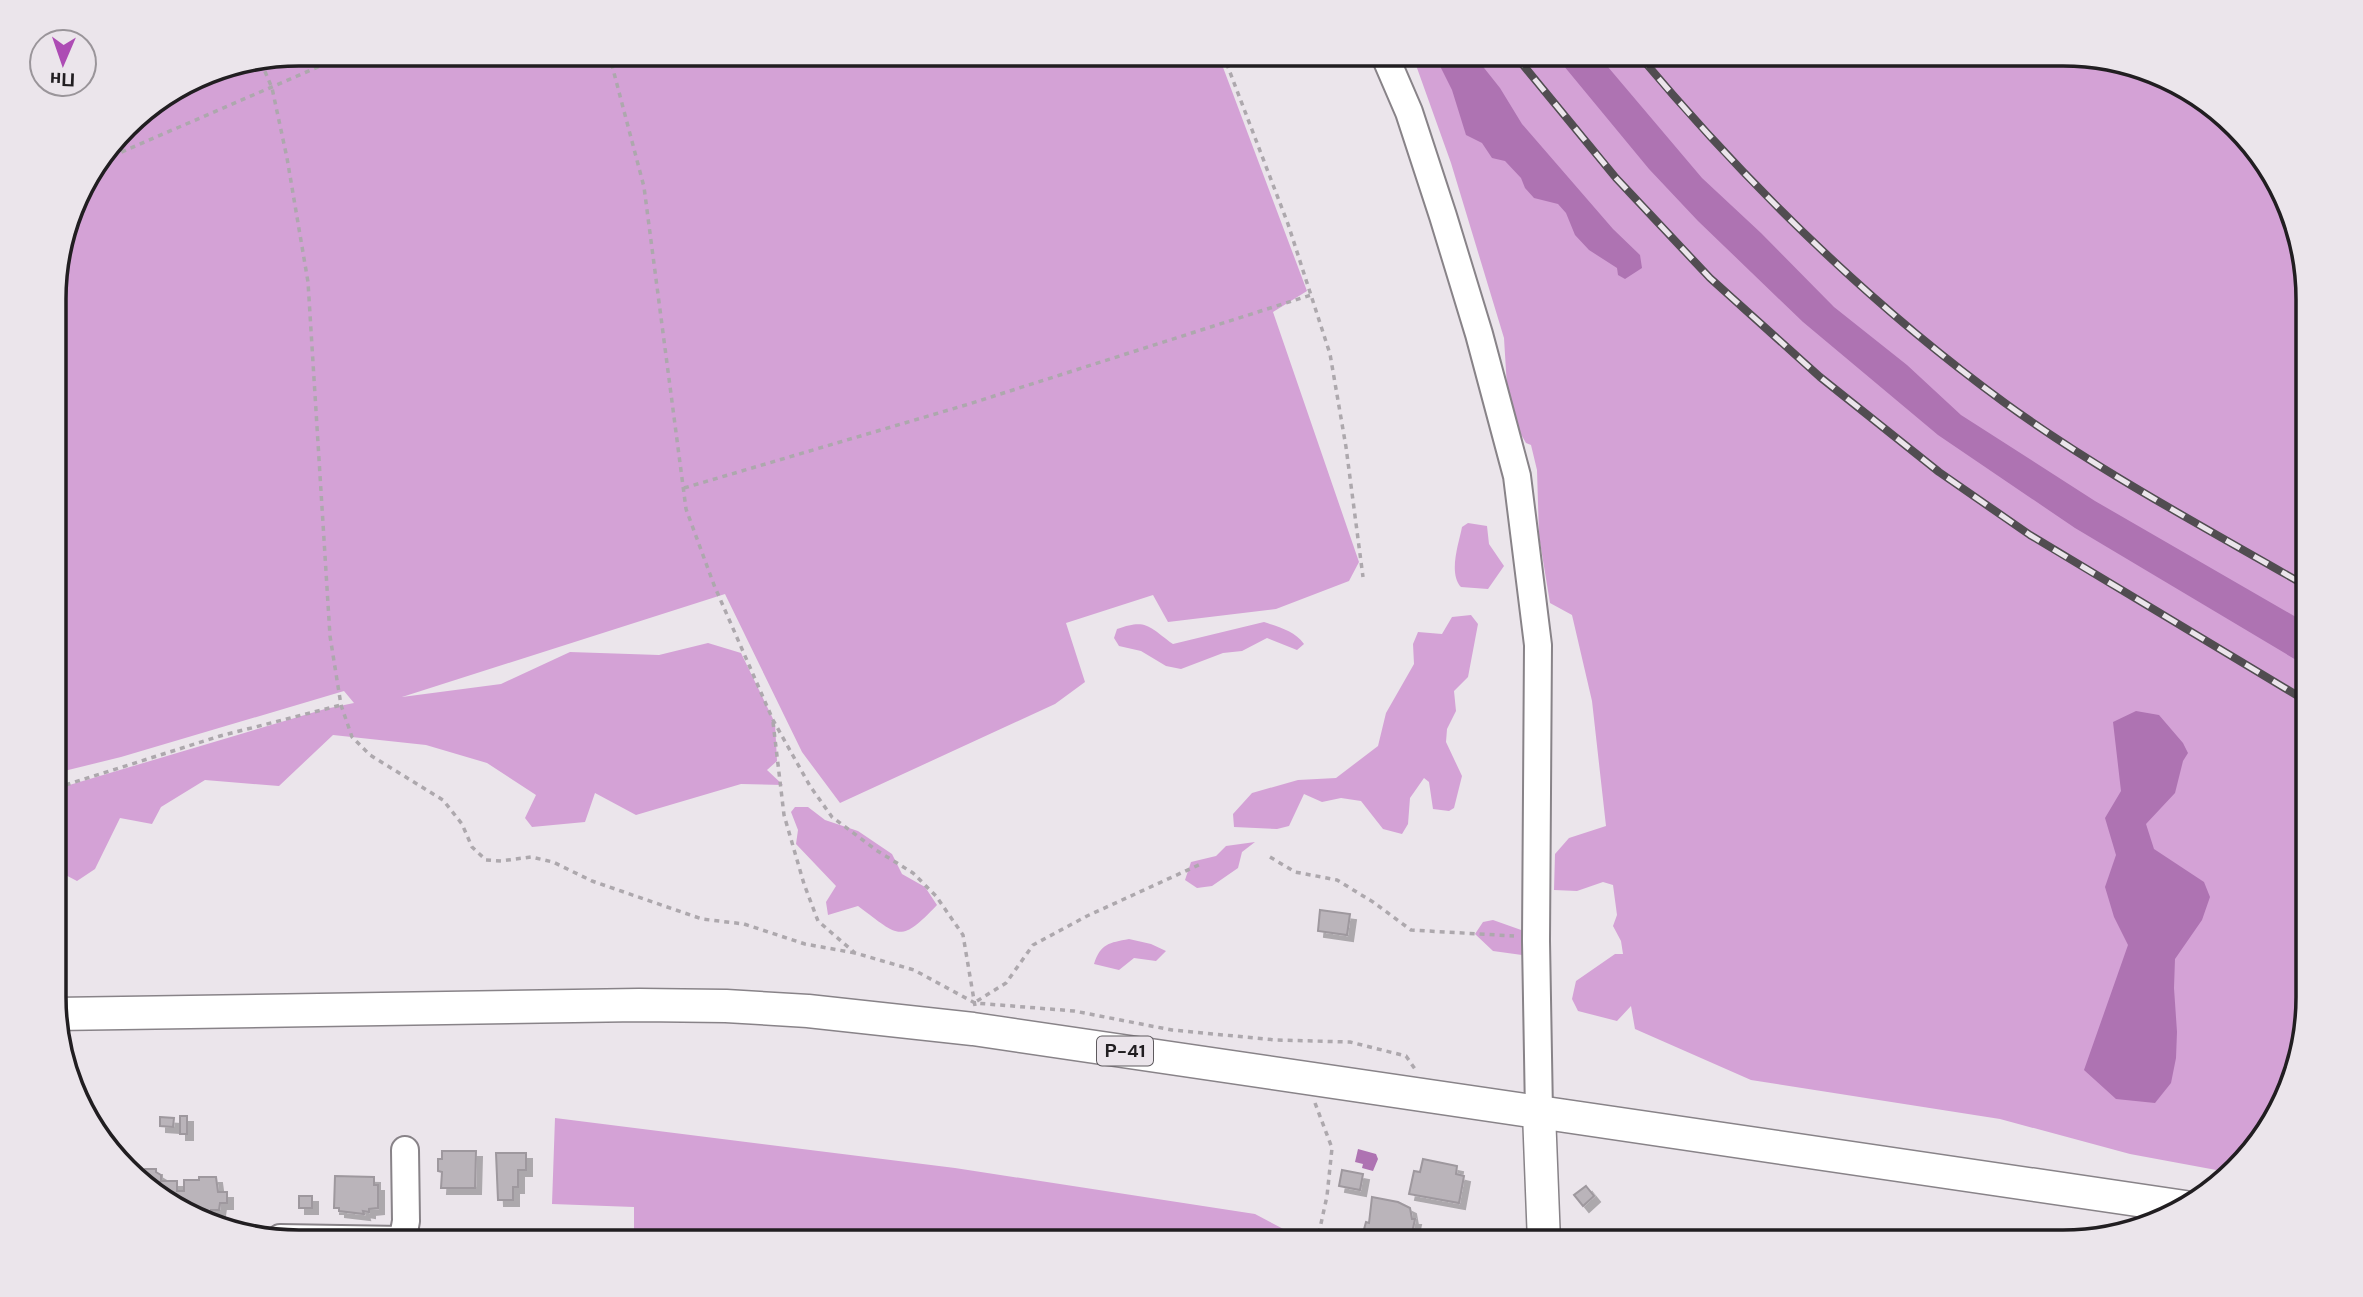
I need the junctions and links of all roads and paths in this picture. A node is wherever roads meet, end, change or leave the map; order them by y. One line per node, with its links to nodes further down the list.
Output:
1 (321, 66): 6 (path)
2 (612, 66): 9 (path)
3 (1228, 66): 8 (path)
4 (1389, 66): 16 (street)
5 (264, 69): 6 (path)
6 (272, 88): 7 (path); 11 (path)
7 (118, 153)
8 (1311, 295): 9 (path); 10 (path)
9 (683, 489): 12 (path)
10 (1363, 577)
11 (341, 705): 13 (path); 17 (path)
12 (773, 720): 17 (path); 19 (path)
13 (66, 784)
14 (1270, 857): 16 (path)
15 (1203, 863): 19 (path)
16 (1536, 941): 22 (street)
17 (855, 953): 19 (path)
18 (67, 1014): 19 (main road, Р-41)
19 (974, 1016): 20 (main road, Р-41); 21 (path)
20 (1320, 1080): 21 (main road, Р-41); 26 (path)
21 (1433, 1097): 22 (main road, Р-41)
22 (1539, 1114): 24 (main road, Р-41); 27 (main road)
23 (405, 1150): 25 (street)
24 (2171, 1204)
25 (404, 1230)
26 (1320, 1230)
27 (1544, 1230)

